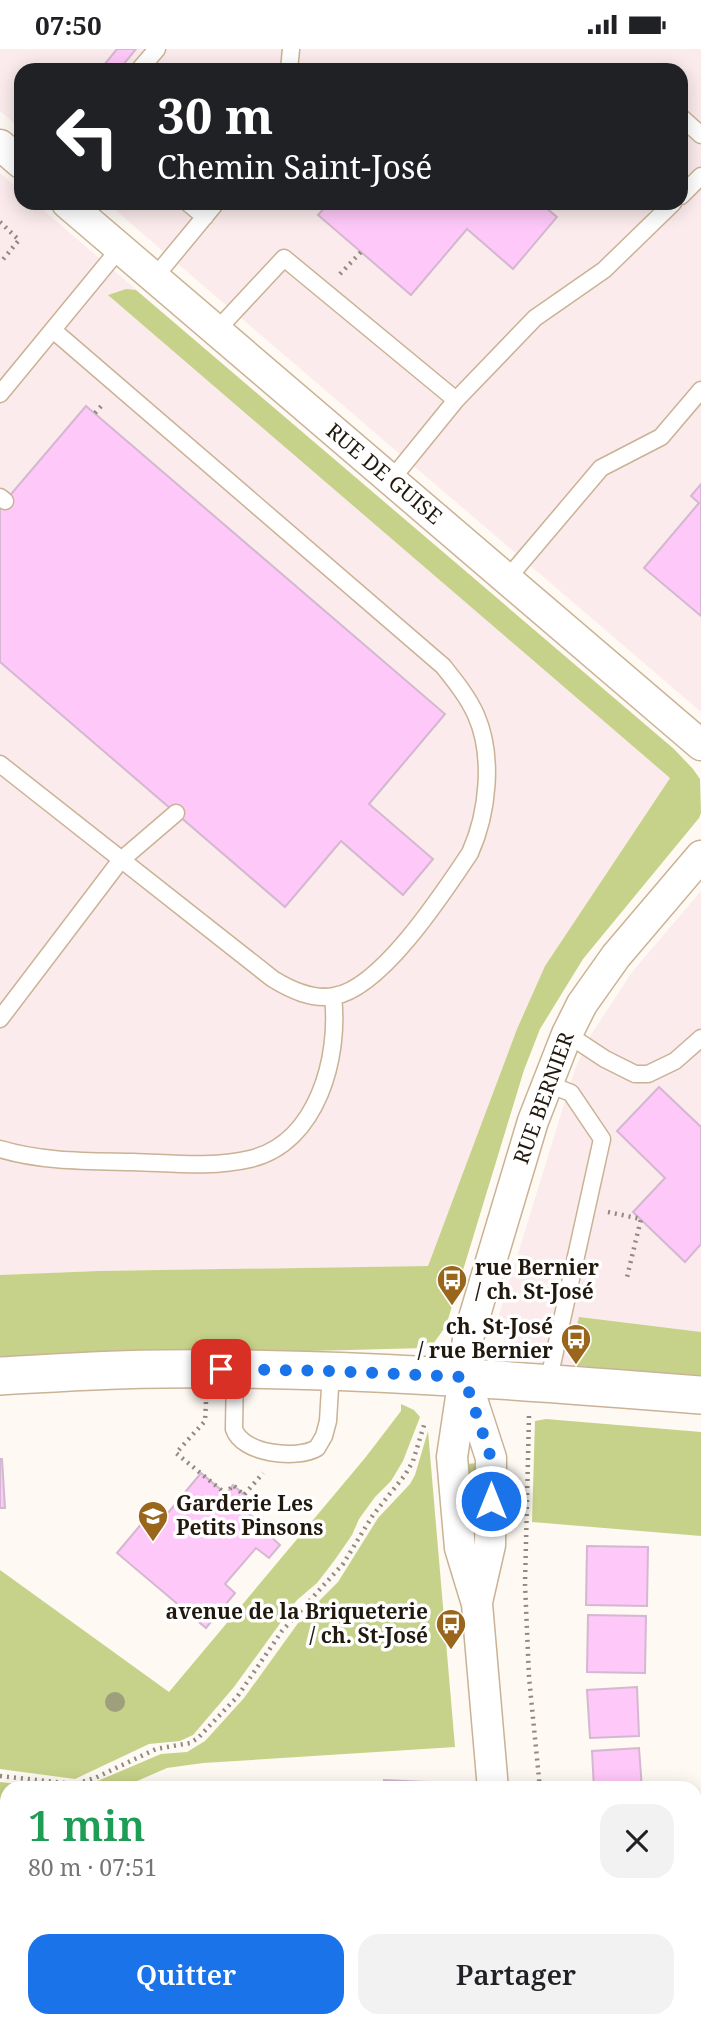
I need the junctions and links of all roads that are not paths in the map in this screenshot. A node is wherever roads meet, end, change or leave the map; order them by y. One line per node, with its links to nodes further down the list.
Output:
1 (157, 49): 2 (lane)
2 (145, 63)
3 (0, 145): 4 (street)
4 (14, 157)
5 (701, 176): 6 (lane)
6 (688, 189)
7 (75, 210): 12 (street, RUE DE GUISE)
8 (196, 210): 11 (lane)
9 (210, 210): 11 (lane)
10 (666, 210): 18 (lane)
11 (205, 217): 13 (lane)
12 (120, 249): 13 (street, RUE DE GUISE); 14 (lane)
13 (154, 278): 15 (street, RUE DE GUISE)
14 (53, 330): 17 (lane); 26 (lane)
15 (216, 331): 18 (lane); 19 (street, RUE DE GUISE)
16 (701, 390): 20 (lane)
17 (0, 394)
18 (456, 400): 19 (lane)
19 (391, 480): 20 (street, RUE DE GUISE)
20 (507, 579): 21 (street, RUE DE GUISE)
21 (701, 745)
22 (0, 764): 25 (lane)
23 (176, 813): 25 (lane)
24 (701, 856): 28 (street, RUE BERNIER)
25 (120, 860): 26 (lane); 27 (lane)
26 (333, 997): 31 (lane)
27 (0, 1019)
28 (566, 1034): 29 (lane); 30 (street, RUE BERNIER)
29 (701, 1038)
30 (546, 1083): 35 (street, RUE BERNIER); 36 (lane)
31 (0, 1149)
32 (235, 1369): 33 (street); 33 (lane); 34 (street)
33 (331, 1371): 35 (street)
34 (0, 1377)
35 (464, 1377): 36 (street); 38 (street, RUE BERNIER)
36 (548, 1383): 37 (street)
37 (701, 1395)
38 (492, 1781)

